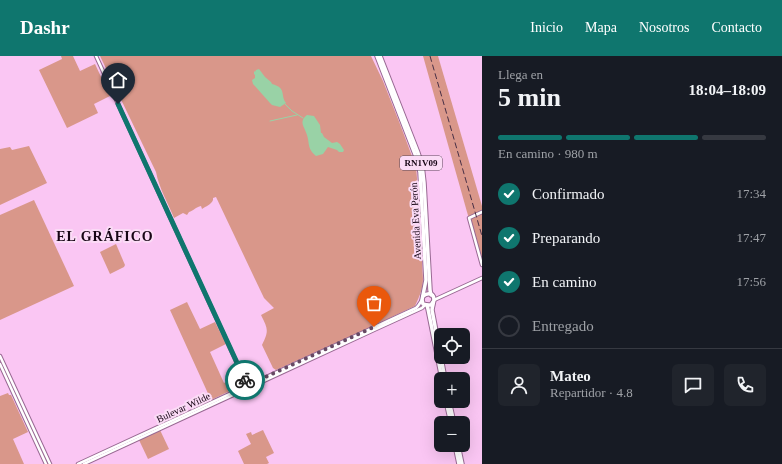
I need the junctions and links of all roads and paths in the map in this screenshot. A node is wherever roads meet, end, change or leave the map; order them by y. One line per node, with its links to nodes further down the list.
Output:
1 (96, 56): 13 (main road)
2 (378, 56): 6 (main road, Avenida Eva Perón / RN1V09); 7 (main road, Avenida Eva Perón / RN1V09)
3 (482, 212): 4 (main road)
4 (482, 264)
5 (482, 278): 7 (main road)
6 (422, 298): 7 (main road); 8 (main road); 13 (main road, Bulevar Wilde)
7 (433, 298): 8 (main road); 12 (main road, Avenida Eva Perón / RN1V09)
8 (426, 305): 11 (main road); 13 (main road, Bulevar Wilde)
9 (0, 356): 17 (main road)
10 (0, 364): 16 (main road)
11 (441, 372)
12 (444, 372)
13 (247, 387): 18 (main road, Bulevar Wilde); 19 (main road, Bulevar Wilde)
14 (456, 452): 20 (main road)
15 (459, 452): 21 (main road)
16 (46, 464)
17 (50, 464)
18 (78, 464)
19 (84, 464)
20 (458, 464)
21 (462, 464)

